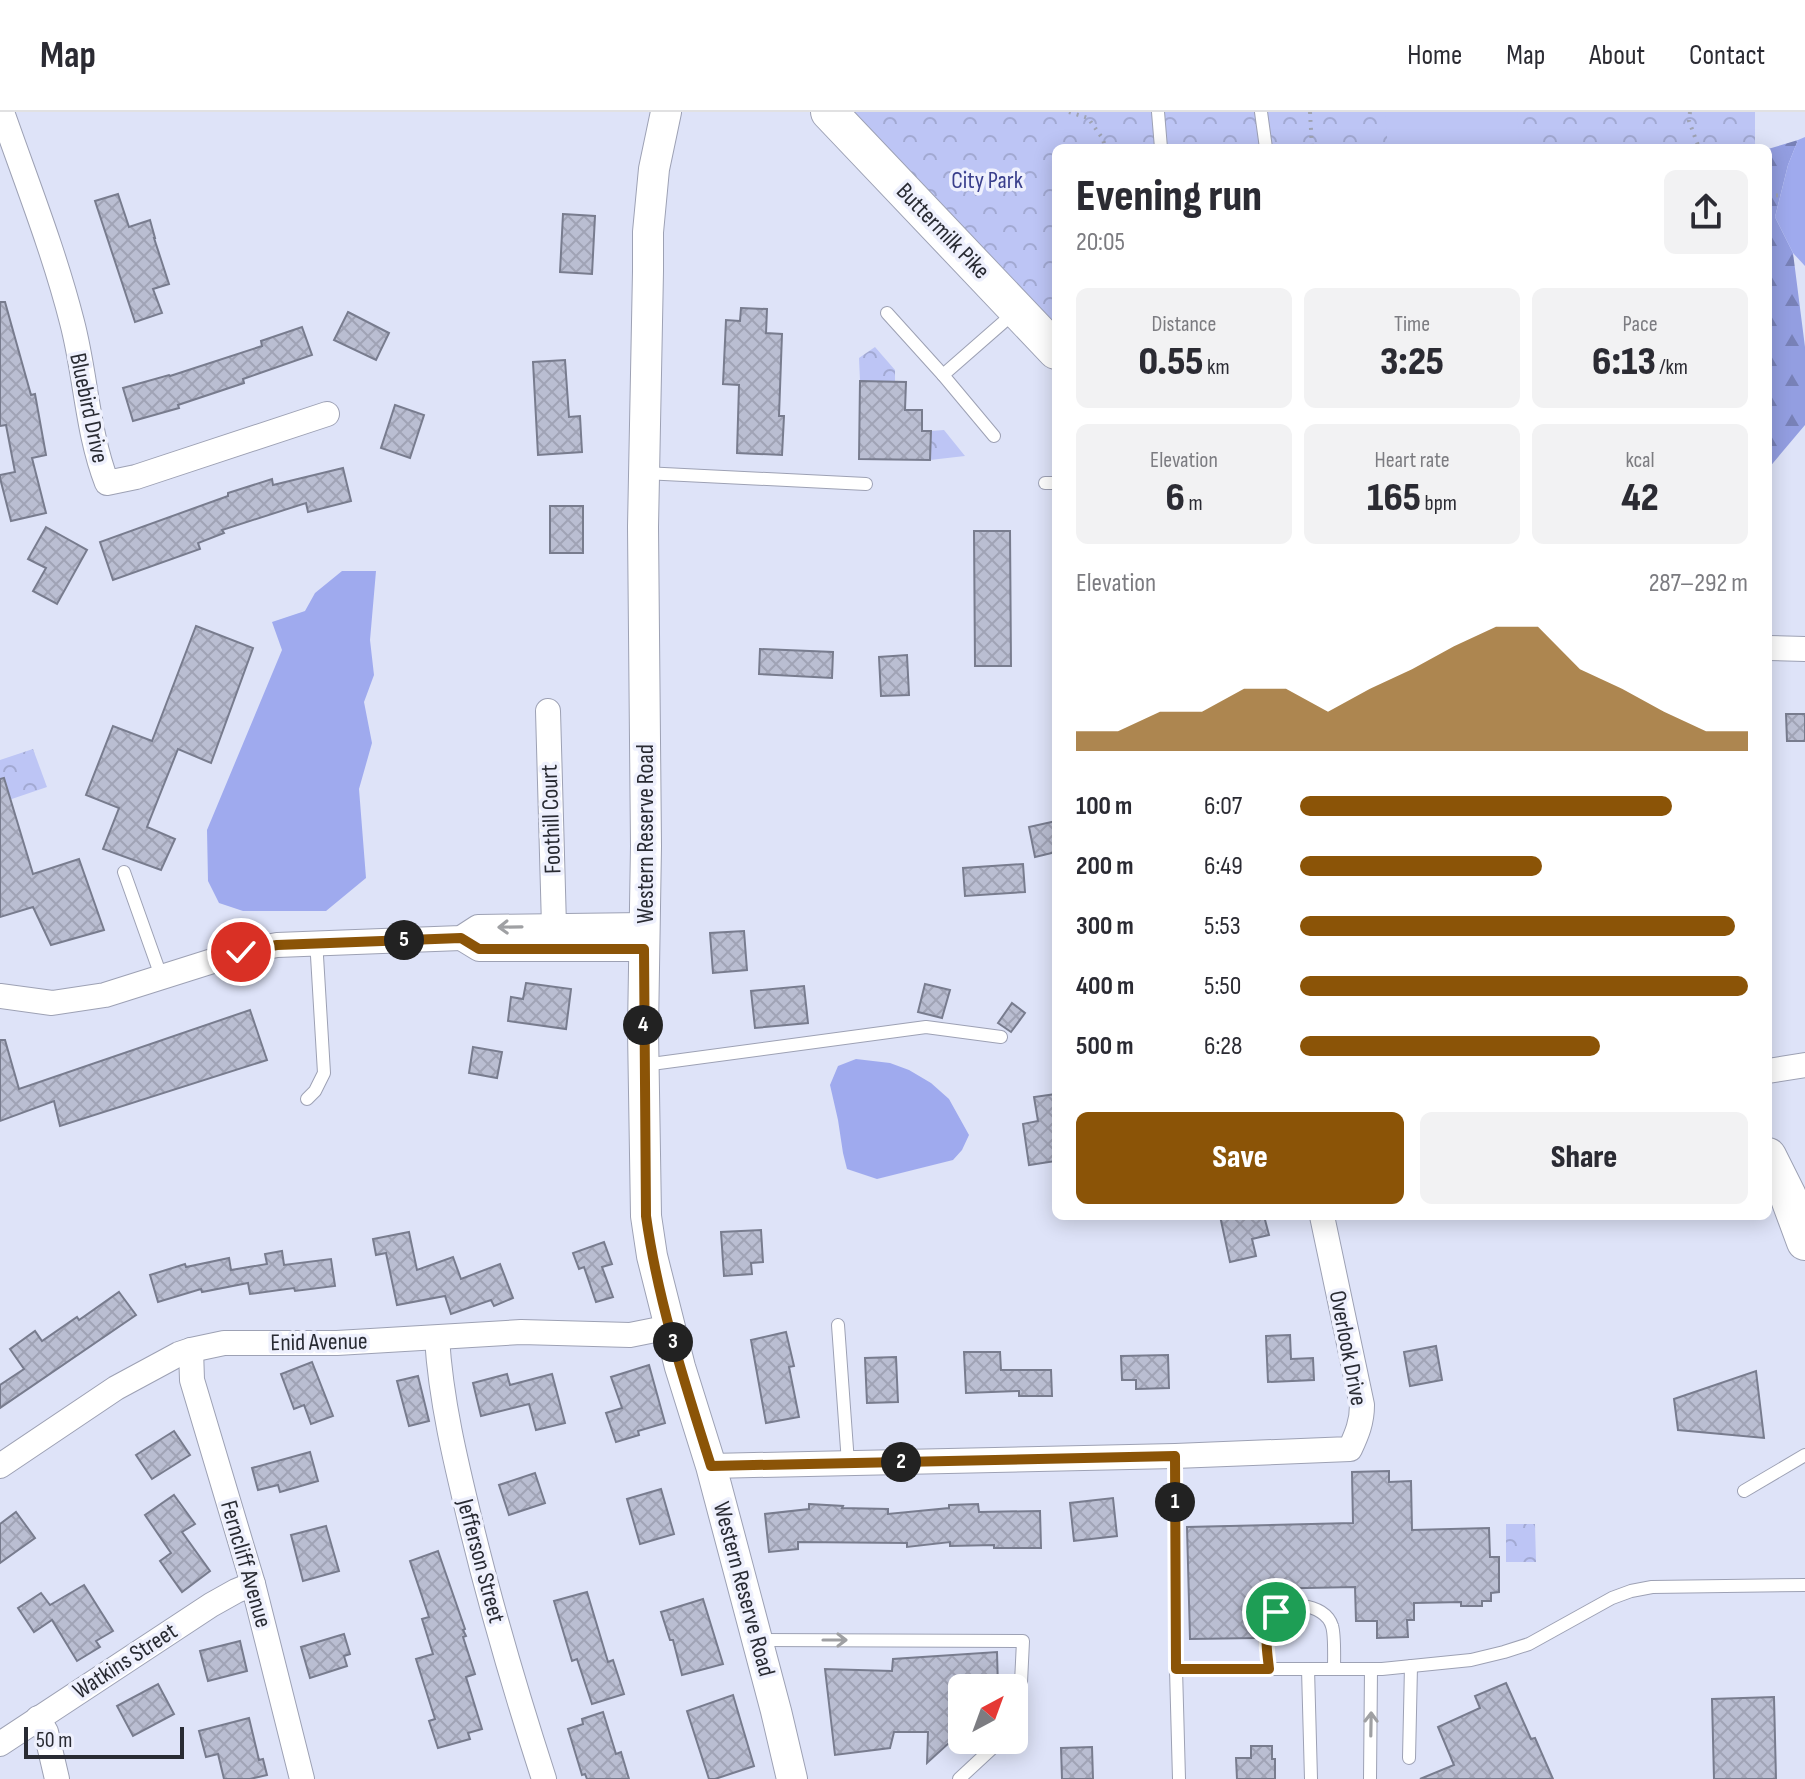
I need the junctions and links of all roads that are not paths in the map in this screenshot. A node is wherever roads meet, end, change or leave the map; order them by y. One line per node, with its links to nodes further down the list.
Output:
1 (2, 112): 12 (street, Bluebird Drive)
2 (666, 112): 14 (street, Western Reserve Road)
3 (829, 112): 8 (main road, Buttermilk Pike)
4 (1158, 112): 6 (lane)
5 (1261, 112): 7 (lane)
6 (1161, 144)
7 (1265, 144)
8 (1018, 310): 10 (main road, Buttermilk Pike); 11 (lane)
9 (887, 313): 11 (lane)
10 (1052, 347)
11 (943, 375): 13 (lane)
12 (327, 414)
13 (994, 436)
14 (644, 473): 15 (lane); 21 (street, Western Reserve Road)
15 (866, 484)
16 (1772, 648): 17 (street)
17 (1805, 649)
18 (548, 711): 20 (street, Foothill Court)
19 (124, 872): 24 (lane)
20 (554, 926): 21 (street); 22 (street, one-way to 22)
21 (644, 937): 22 (street); 27 (street, Western Reserve Road)
22 (461, 938): 23 (street)
23 (314, 943): 24 (street); 30 (lane)
24 (161, 976): 25 (street)
25 (0, 996)
26 (1001, 1037): 27 (lane)
27 (644, 1065): 35 (street, Western Reserve Road)
28 (1805, 1065): 29 (street)
29 (1772, 1070)
30 (307, 1099)
31 (1772, 1164): 33 (main road)
32 (1323, 1220): 39 (street, Overlook Drive)
33 (1804, 1237)
34 (838, 1325): 40 (lane)
35 (670, 1327): 36 (street, Enid Avenue); 42 (street, Western Reserve Road)
36 (437, 1338): 37 (street, Enid Avenue); 60 (street, Jefferson Street)
37 (191, 1350): 41 (street, Enid Avenue); 44 (street, Ferncliff Avenue)
38 (1805, 1455): 43 (lane)
39 (1175, 1456): 40 (street); 48 (lane)
40 (848, 1463): 42 (street)
41 (0, 1466)
42 (711, 1466): 46 (street, Western Reserve Road)
43 (1744, 1491)
44 (253, 1584): 54 (street, Watkins Street); 59 (street, Ferncliff Avenue)
45 (1805, 1585): 47 (lane)
46 (757, 1640): 53 (lane, one-way to 53); 61 (street, Western Reserve Road)
47 (1411, 1666): 52 (lane); 57 (lane)
48 (1176, 1669): 49 (lane); 63 (lane)
49 (1269, 1669): 50 (lane); 51 (lane)
50 (1308, 1669): 51 (lane); 64 (lane)
51 (1334, 1669): 52 (lane)
52 (1371, 1669): 65 (lane, one-way to 52)
53 (1021, 1674)
54 (38, 1718): 55 (street, Watkins Street); 58 (street)
55 (0, 1744)
56 (986, 1754): 62 (lane)
57 (1409, 1758)
58 (57, 1779)
59 (302, 1779)
60 (544, 1779)
61 (792, 1779)
62 (959, 1779)
63 (1179, 1779)
64 (1311, 1779)
65 (1370, 1779)

